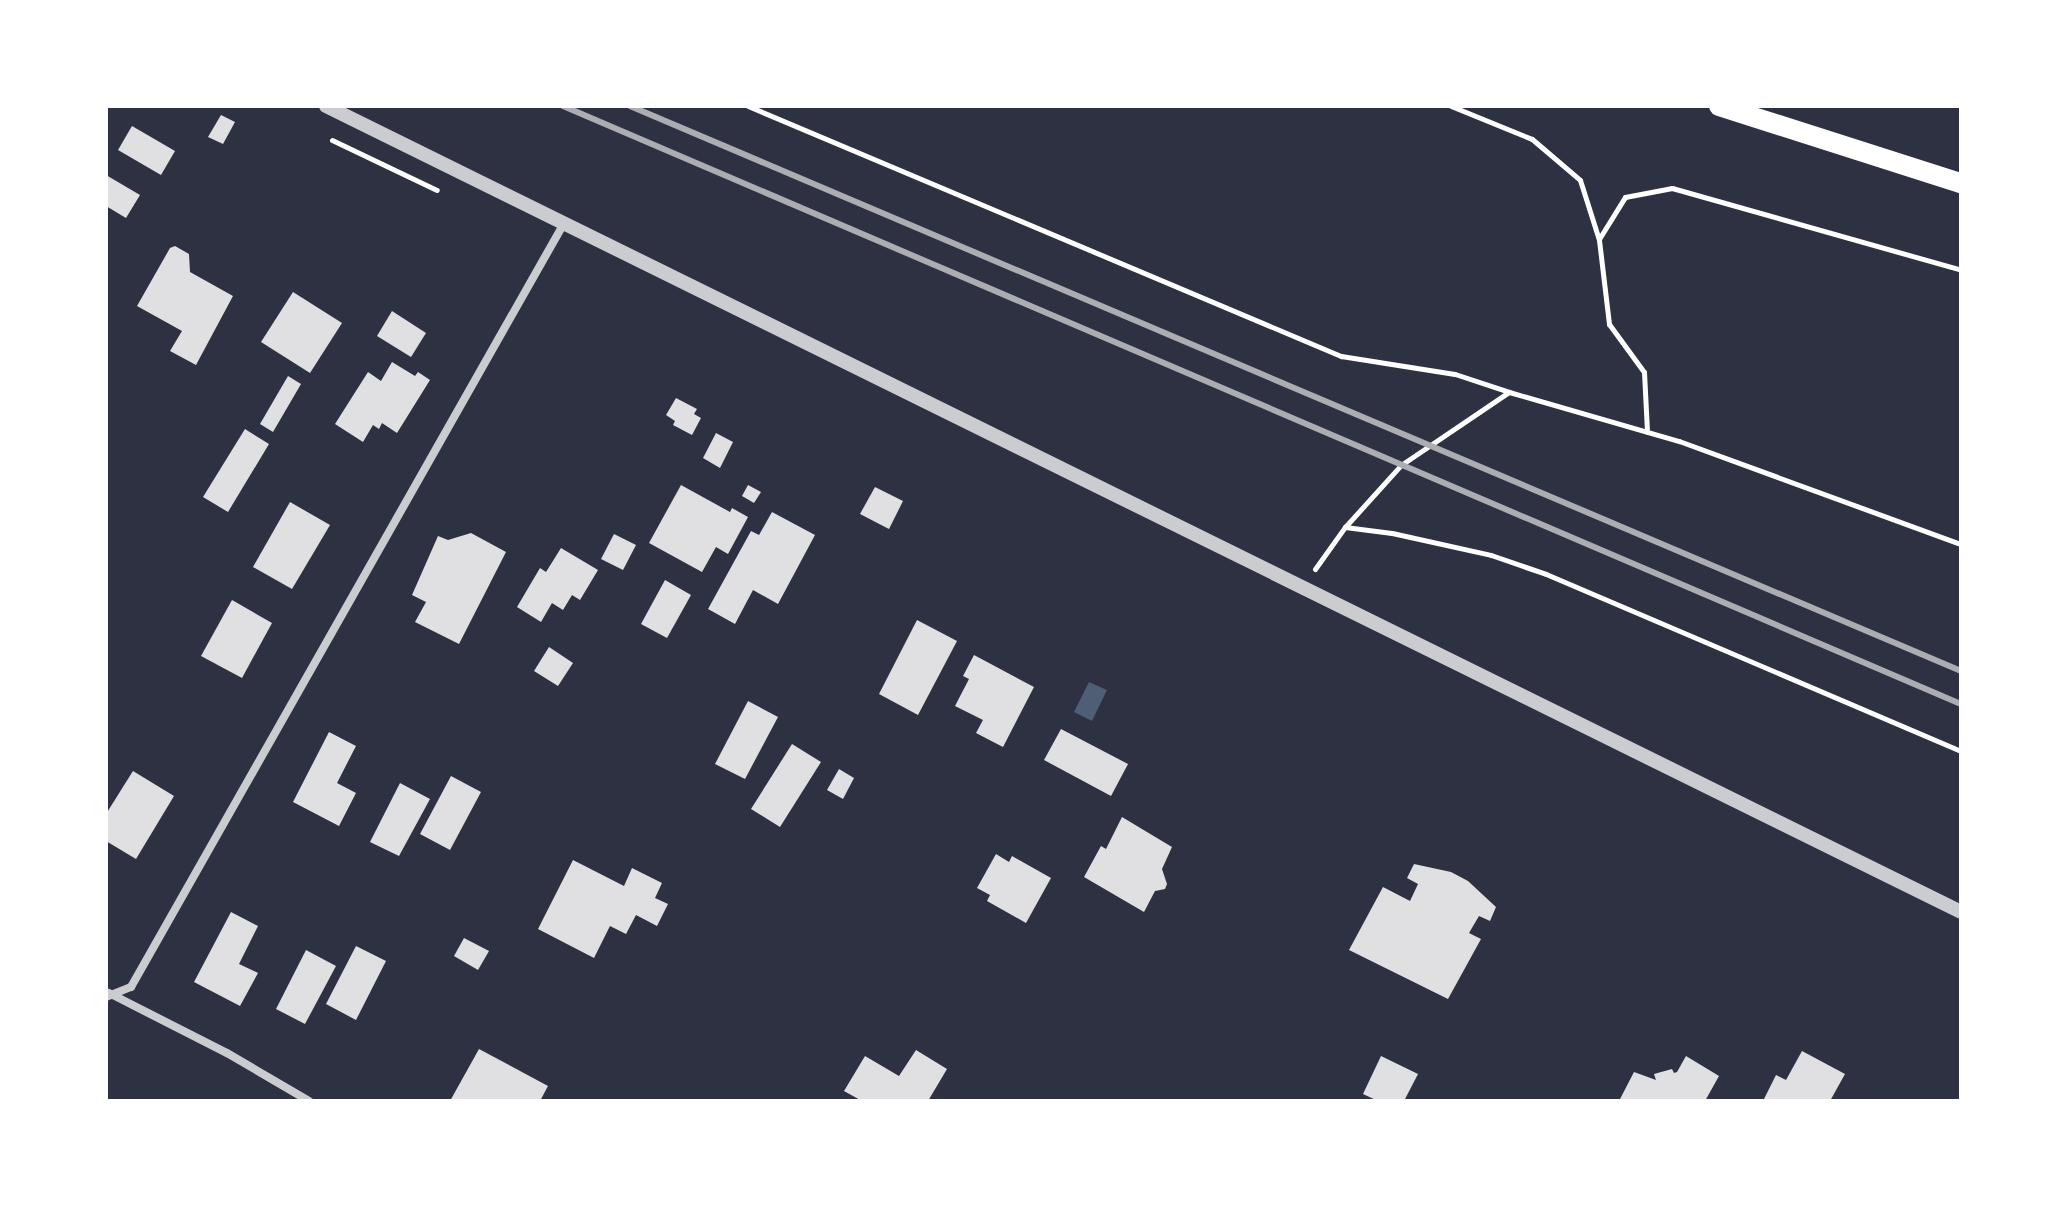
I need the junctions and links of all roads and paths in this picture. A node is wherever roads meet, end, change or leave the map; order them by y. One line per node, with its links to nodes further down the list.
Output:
1 (326, 106): 8 (street)
2 (748, 106): 11 (path)
3 (1451, 106): 9 (path)
4 (1720, 106): 6 (main road)
5 (332, 140): 7 (path)
6 (1961, 183)
7 (437, 190)
8 (563, 225): 15 (street); 18 (street)
9 (1599, 240): 10 (path); 12 (path)
10 (1961, 270)
11 (1509, 392): 12 (path); 13 (path)
12 (1647, 432): 14 (path)
13 (1345, 527): 15 (path); 16 (path)
14 (1961, 544)
15 (1302, 589): 17 (street)
16 (1961, 751)
17 (1961, 912)
18 (108, 995): 19 (street)
19 (309, 1101)

